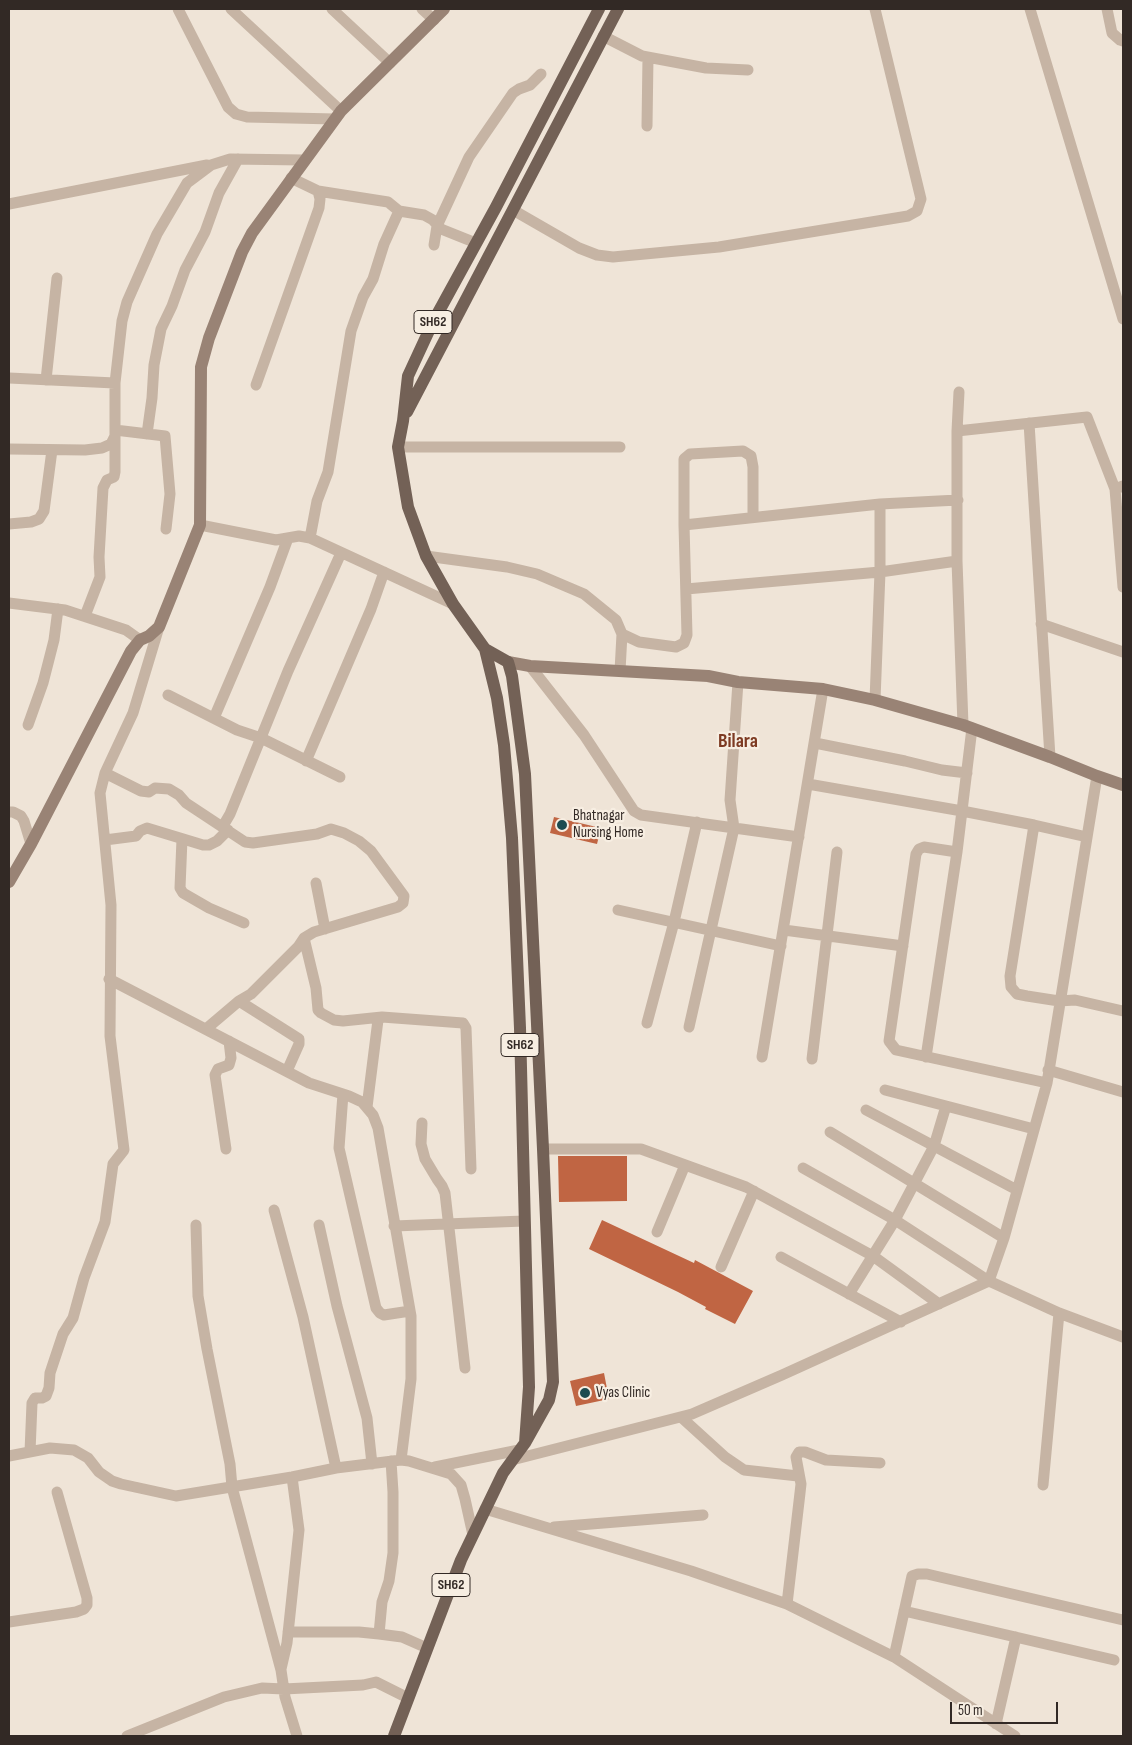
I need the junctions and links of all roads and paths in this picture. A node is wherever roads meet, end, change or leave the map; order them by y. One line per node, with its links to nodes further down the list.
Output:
1 (178, 9): 18 (street)
2 (231, 9): 18 (street)
3 (332, 9): 15 (street)
4 (422, 9): 11 (street)
5 (444, 9): 11 (street)
6 (599, 9): 29 (main road, SH62)
7 (618, 9): 12 (main road)
8 (875, 9): 26 (street)
9 (1030, 9): 32 (street)
10 (1107, 9): 13 (street)
11 (434, 20): 15 (street)
12 (603, 36): 14 (street); 26 (main road)
13 (1123, 41)
14 (648, 58): 16 (street); 19 (street)
15 (390, 63): 18 (street)
16 (748, 70)
17 (541, 74): 28 (street)
18 (338, 115): 21 (street)
19 (647, 126)
20 (238, 159): 21 (street); 22 (street); 42 (street)
21 (304, 160): 23 (street)
22 (211, 165): 25 (street); 35 (street)
23 (291, 178): 24 (street); 52 (street)
24 (318, 191): 27 (street); 36 (street)
25 (9, 204)
26 (513, 210): 38 (main road)
27 (399, 211): 28 (street); 56 (street)
28 (437, 226): 29 (street); 30 (street)
29 (476, 243): 38 (main road, SH62)
30 (434, 245)
31 (57, 278): 34 (street)
32 (1123, 319)
33 (9, 378): 34 (street)
34 (46, 380): 35 (street)
35 (115, 384): 41 (street)
36 (256, 385)
37 (959, 392): 40 (street)
38 (403, 422): 43 (main road, SH62)
39 (1029, 423): 40 (street); 47 (street); 68 (street)
40 (957, 430): 48 (street)
41 (116, 433): 42 (street); 46 (street); 67 (street)
42 (147, 434): 54 (street)
43 (398, 447): 44 (street); 58 (main road, SH62)
44 (620, 447)
45 (9, 449): 46 (street)
46 (52, 450): 51 (street)
47 (1119, 487): 62 (street)
48 (958, 500): 49 (street); 59 (street)
49 (880, 504): 50 (street); 61 (street)
50 (753, 518): 53 (street); 53 (street)
51 (9, 524)
52 (200, 525): 55 (street); 69 (street)
53 (684, 525): 63 (street)
54 (166, 529)
55 (288, 538): 56 (street); 81 (street)
56 (310, 538): 57 (street)
57 (341, 553): 60 (street); 84 (street)
58 (426, 556): 65 (main road, SH62); 70 (street)
59 (957, 561): 61 (street); 83 (street)
60 (384, 572): 65 (street); 87 (street)
61 (880, 572): 63 (street); 80 (street)
62 (1123, 587)
63 (686, 589): 70 (street)
64 (9, 603): 66 (street)
65 (453, 604): 72 (main road, SH62)
66 (58, 609): 67 (street); 82 (street)
67 (85, 616): 71 (street)
68 (1040, 624): 73 (street); 86 (street)
69 (159, 627): 71 (street); 88 (street)
70 (622, 634): 76 (street)
71 (140, 640): 104 (street)
72 (485, 649): 74 (main road); 154 (main road, SH62)
73 (1123, 652)
74 (508, 662): 75 (street); 145 (main road)
75 (530, 666): 76 (street); 96 (street)
76 (620, 671): 77 (street)
77 (738, 682): 78 (street); 99 (street)
78 (823, 689): 80 (street); 85 (street)
79 (168, 695): 81 (street)
80 (875, 700): 83 (street)
81 (214, 718): 84 (street)
82 (28, 725)
83 (967, 727): 86 (street); 89 (street)
84 (261, 738): 87 (street); 98 (street)
85 (815, 743): 89 (street); 92 (street)
86 (1050, 757): 90 (street)
87 (306, 761): 91 (street)
88 (105, 773): 98 (street); 103 (street)
89 (967, 773): 94 (street)
90 (1097, 776): 93 (street); 101 (street)
91 (340, 778)
92 (808, 784): 94 (street); 100 (street)
93 (1123, 785)
94 (962, 811): 97 (street); 106 (street)
95 (9, 812): 104 (street)
96 (697, 822): 99 (street); 110 (street)
97 (1034, 825): 101 (street); 121 (street)
98 (225, 828): 102 (street); 112 (street)
99 (734, 828): 100 (street); 113 (street)
100 (799, 837): 114 (street)
101 (1087, 837): 121 (street)
102 (182, 839): 103 (street); 111 (street)
103 (105, 840): 119 (street)
104 (31, 844): 107 (street)
105 (837, 852): 115 (street)
106 (957, 852): 118 (street); 129 (street)
107 (9, 882)
108 (316, 883): 112 (street)
109 (618, 910): 110 (street)
110 (674, 922): 113 (street); 124 (street)
111 (244, 923)
112 (325, 929): 116 (street)
113 (711, 930): 117 (street); 125 (street)
114 (784, 930): 115 (street); 117 (street)
115 (827, 937): 118 (street); 130 (street)
116 (304, 938): 120 (street); 123 (street)
117 (781, 946): 128 (street)
118 (903, 946): 129 (street)
119 (109, 979): 126 (street); 174 (street)
120 (239, 1001): 126 (street); 132 (street)
121 (1059, 1001): 122 (street); 131 (street)
122 (1123, 1011)
123 (382, 1017): 138 (street); 148 (street)
124 (647, 1023)
125 (689, 1027)
126 (206, 1029): 127 (street)
127 (229, 1041): 132 (street); 144 (street)
128 (762, 1057)
129 (926, 1057): 133 (street)
130 (812, 1059)
131 (1048, 1070): 133 (street); 135 (street)
132 (287, 1071): 136 (street)
133 (1046, 1082): 141 (street)
134 (884, 1090): 137 (street)
135 (1123, 1092)
136 (343, 1094): 138 (street); 167 (street)
137 (946, 1106): 141 (street); 143 (street)
138 (367, 1108): 158 (street)
139 (866, 1110): 143 (street)
140 (422, 1123): 155 (street)
141 (1034, 1129): 150 (street)
142 (830, 1132): 149 (street)
143 (934, 1146): 149 (street); 150 (street)
144 (226, 1149)
145 (543, 1149): 146 (street); 173 (main road)
146 (684, 1165): 151 (street); 159 (street)
147 (803, 1168): 153 (street)
148 (471, 1169)
149 (914, 1183): 153 (street); 160 (street)
150 (1017, 1190): 160 (street)
151 (754, 1191): 161 (street); 163 (street)
152 (274, 1210): 179 (street)
153 (895, 1220): 161 (street); 164 (street)
154 (524, 1221): 155 (street); 173 (main road, SH62)
155 (448, 1224): 158 (street); 171 (street)
156 (196, 1225): 184 (street)
157 (318, 1225): 178 (street)
158 (394, 1226): 167 (street)
159 (657, 1232)
160 (1004, 1238): 164 (street)
161 (873, 1256): 165 (street); 166 (street)
162 (780, 1258): 165 (street)
163 (720, 1267)
164 (989, 1281): 166 (street); 168 (street)
165 (849, 1294): 169 (street)
166 (939, 1304): 169 (street)
167 (410, 1311): 176 (street)
168 (1059, 1312): 170 (street); 183 (street)
169 (901, 1322): 172 (street)
170 (1123, 1337)
171 (465, 1368)
172 (681, 1417): 173 (street); 181 (street)
173 (519, 1451): 180 (street); 186 (main road, SH62)
174 (30, 1452): 175 (street); 184 (street)
175 (9, 1456)
176 (396, 1460): 178 (street); 180 (street); 195 (street)
177 (880, 1463): 181 (street)
178 (372, 1464): 179 (street)
179 (336, 1468): 182 (street)
180 (434, 1468): 189 (street)
181 (798, 1476): 190 (street)
182 (292, 1477): 184 (street); 194 (street)
183 (1043, 1485)
184 (232, 1488): 200 (street)
185 (57, 1492): 193 (street)
186 (485, 1509): 188 (street); 189 (main road, SH62)
187 (704, 1515): 188 (street)
188 (547, 1527): 190 (street)
189 (473, 1535): 197 (main road, SH62)
190 (787, 1604): 198 (street)
191 (904, 1611): 192 (street); 196 (street); 198 (street)
192 (1123, 1620)
193 (9, 1622)
194 (288, 1632): 195 (street); 200 (street)
195 (378, 1634): 197 (street)
196 (1016, 1637): 199 (street); 203 (street)
197 (427, 1648): 202 (main road, SH62)
198 (894, 1657): 203 (street)
199 (1114, 1660)
200 (281, 1670): 201 (street)
201 (284, 1689): 202 (street); 204 (street); 205 (street)
202 (408, 1698): 206 (main road, SH62)
203 (996, 1724): 207 (street)
204 (127, 1736)
205 (296, 1736)
206 (394, 1736)
207 (1015, 1736)

